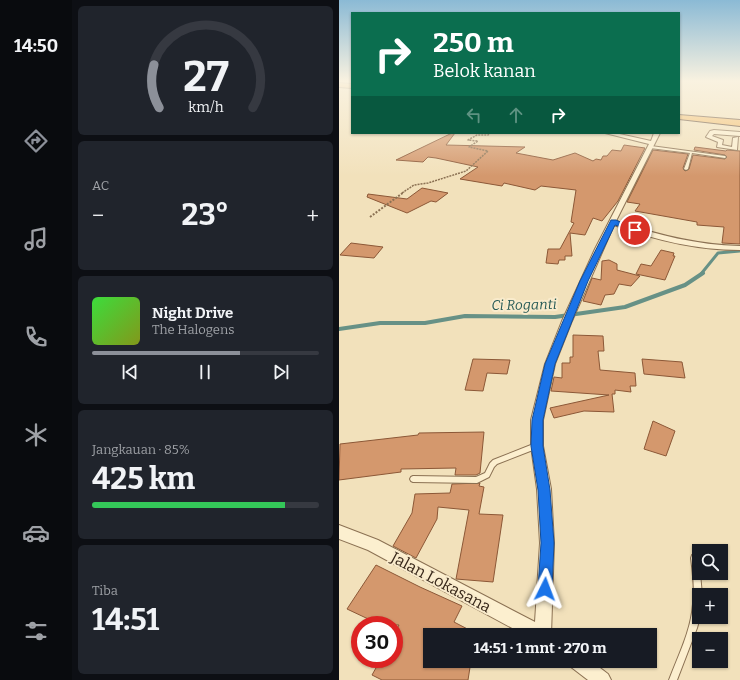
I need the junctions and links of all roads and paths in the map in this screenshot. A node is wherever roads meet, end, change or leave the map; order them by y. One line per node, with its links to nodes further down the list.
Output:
1 (680, 117): 2 (highway)
2 (740, 123)
3 (489, 134): 12 (path)
4 (612, 134): 7 (street)
5 (657, 134): 7 (street)
6 (738, 136): 8 (street); 8 (street)
7 (652, 145): 9 (lane); 13 (street)
8 (737, 149)
9 (691, 153): 10 (lane); 11 (lane)
10 (725, 157)
11 (686, 169)
12 (370, 217)
13 (613, 222): 14 (street); 15 (street)
14 (740, 248)
15 (537, 446): 16 (lane); 20 (street)
16 (413, 479)
17 (339, 532): 19 (street, Jalan Lokasana)
18 (697, 580): 23 (lane)
19 (530, 628)
20 (543, 628)
21 (586, 668): 22 (street)
22 (602, 680)
23 (673, 680)

